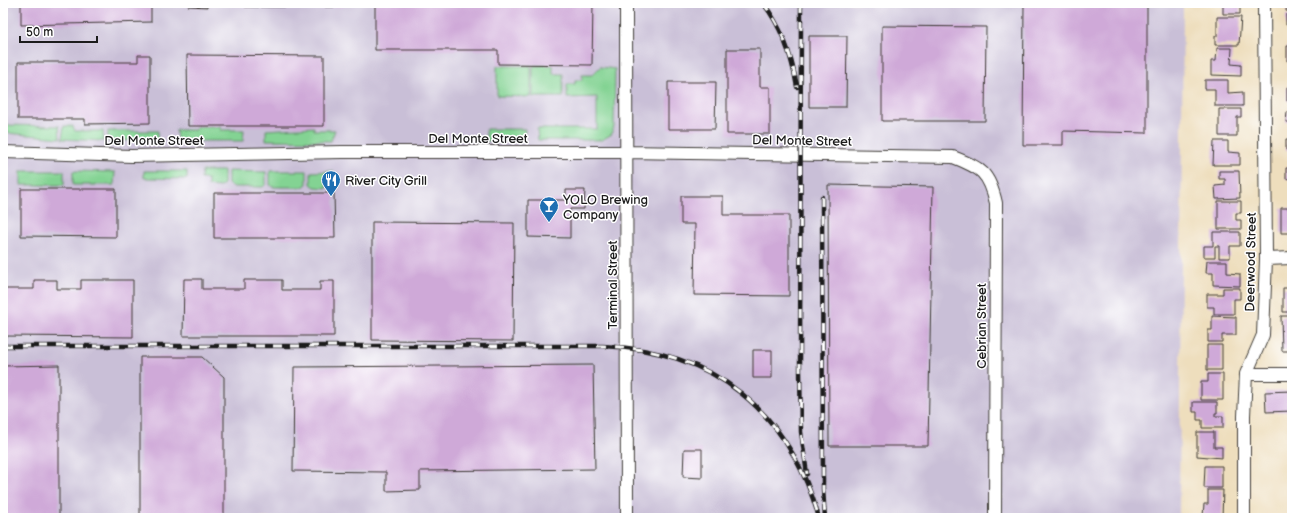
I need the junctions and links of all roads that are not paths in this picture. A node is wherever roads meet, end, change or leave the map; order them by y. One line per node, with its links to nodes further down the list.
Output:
1 (626, 3): 4 (street, Terminal Street)
2 (1264, 3): 6 (street, Deerwood Street)
3 (3, 152): 4 (street, Del Monte Street)
4 (626, 152): 5 (street, Del Monte Street); 10 (street, Terminal Street)
5 (953, 157): 11 (street, Cebrian Street)
6 (1266, 258): 7 (street); 8 (street, Deerwood Street)
7 (1292, 258)
8 (1246, 374): 9 (street); 12 (street, Deerwood Street)
9 (1292, 374)
10 (627, 518)
11 (994, 518)
12 (1244, 518)

